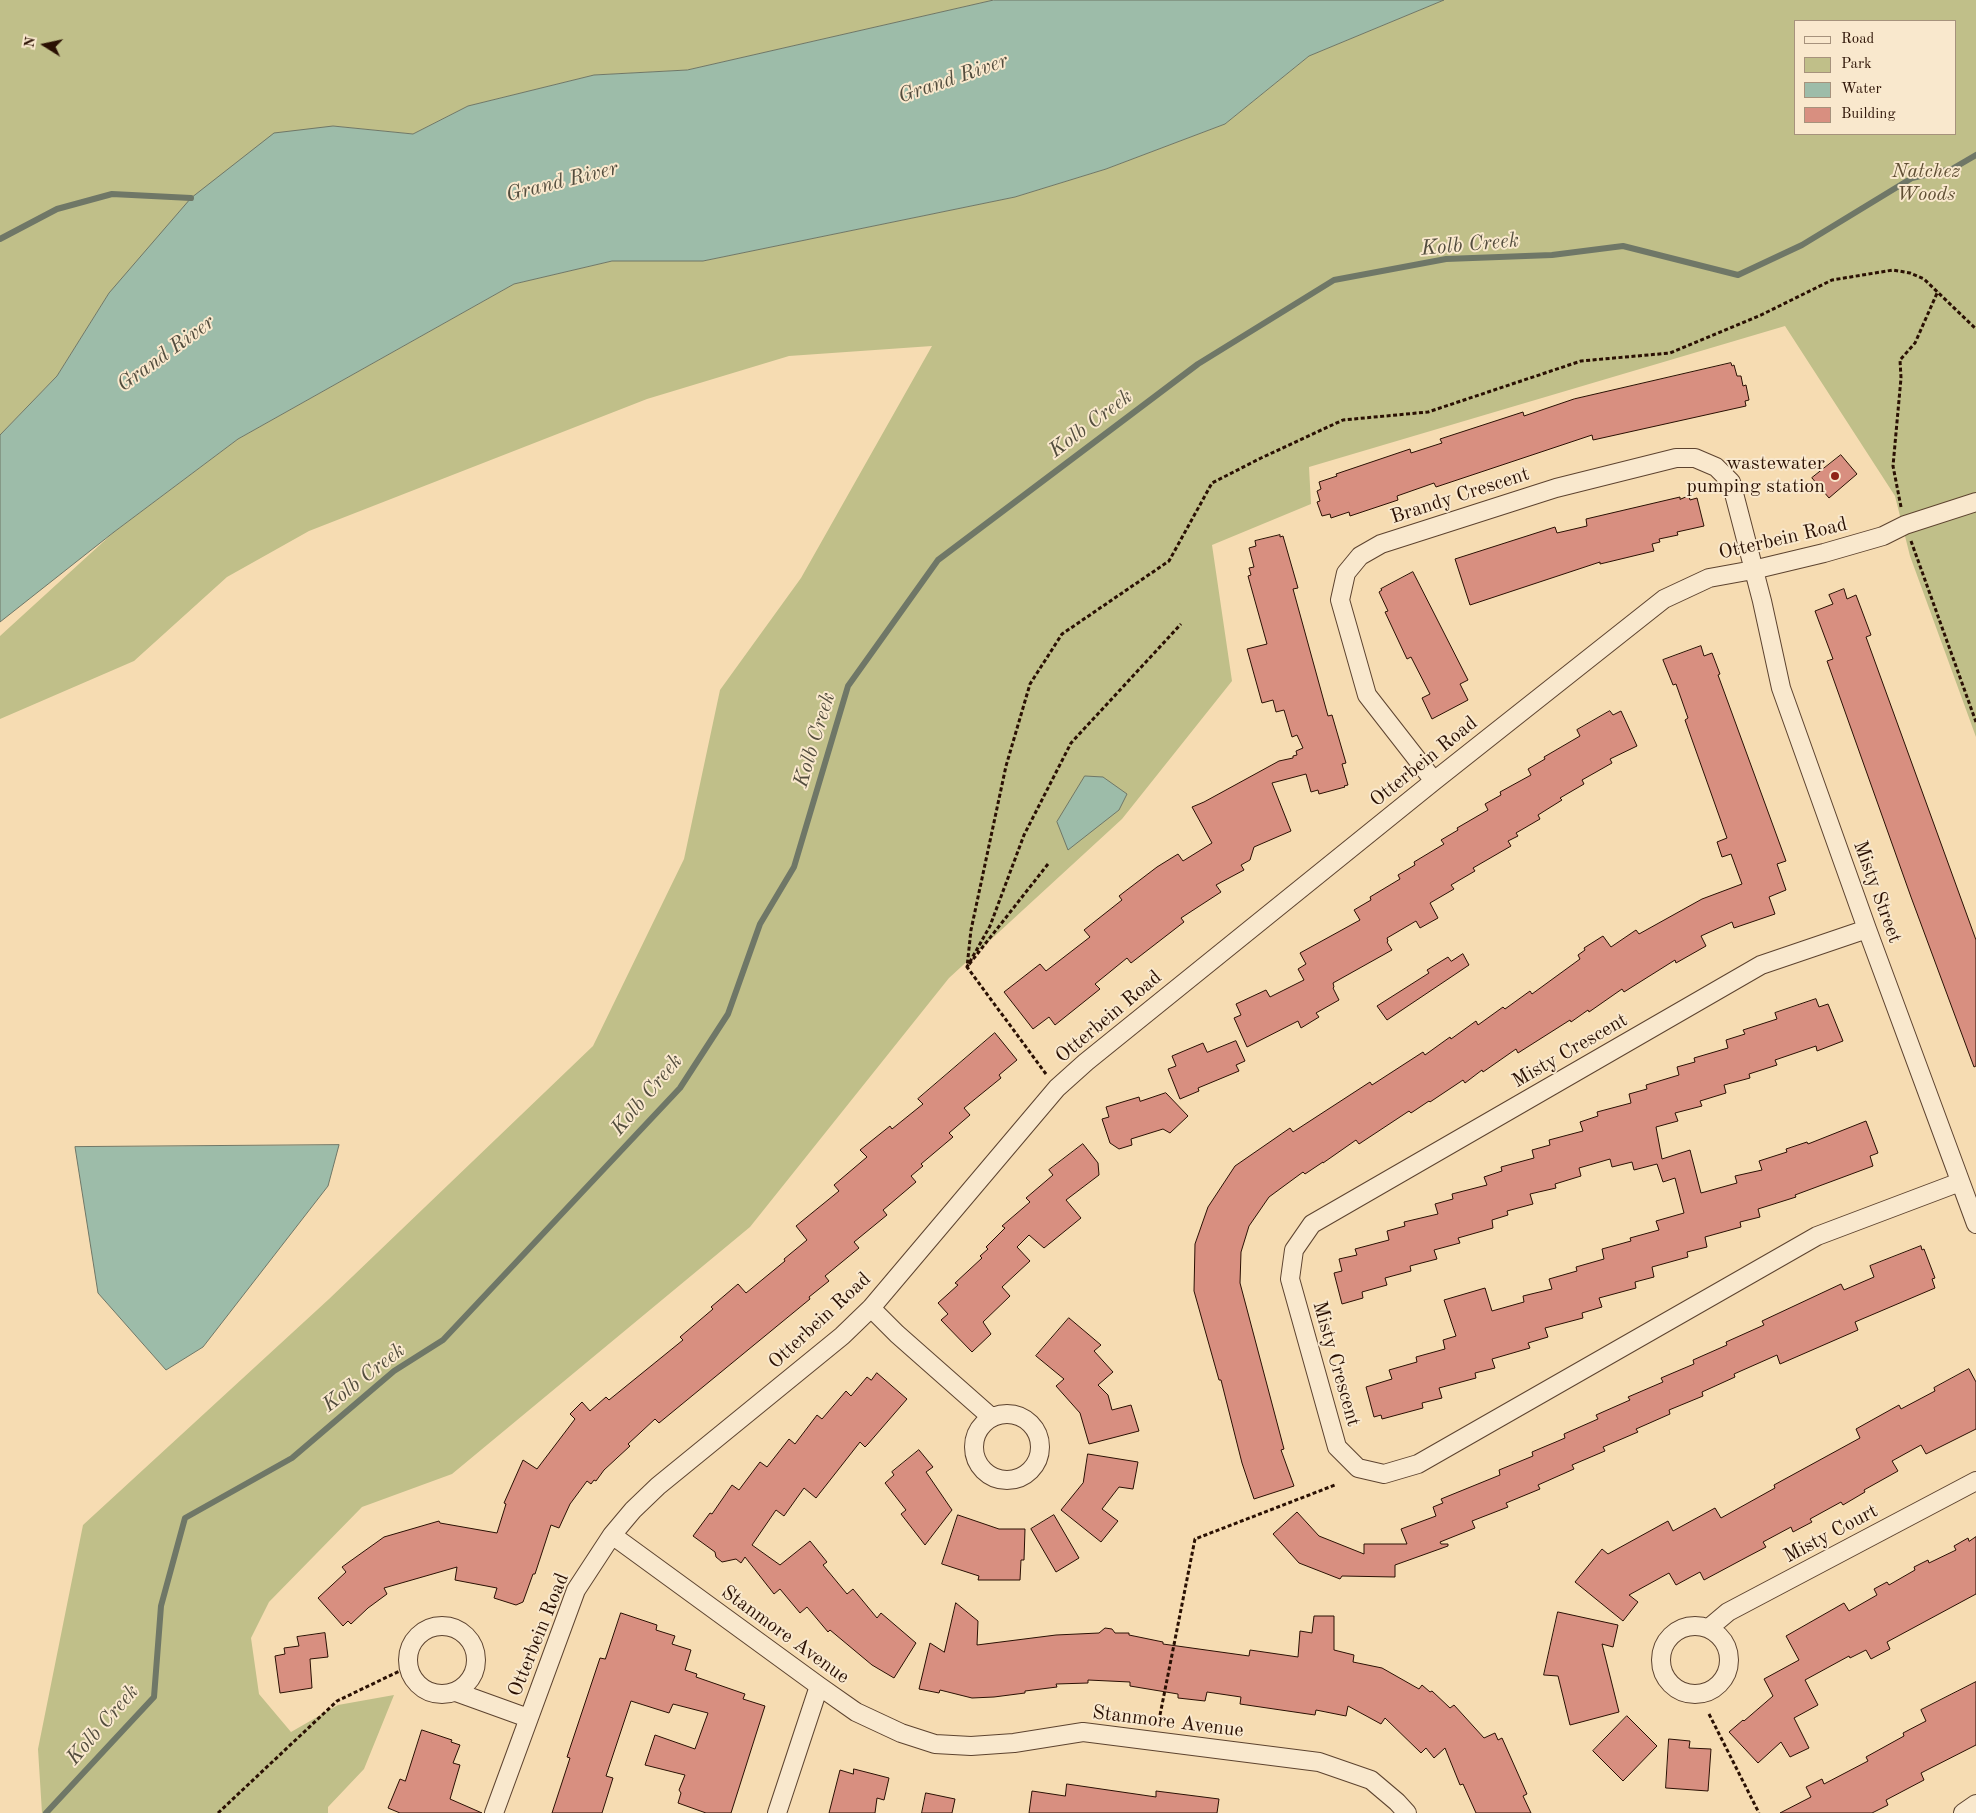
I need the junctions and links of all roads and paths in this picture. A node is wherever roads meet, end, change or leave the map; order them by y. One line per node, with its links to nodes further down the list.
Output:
1 (1938, 292): 2 (path); 4 (path); 11 (path)
2 (1976, 329)
3 (1976, 502): 4 (street, Otterbein Road)
4 (1905, 525): 5 (street, Otterbein Road); 7 (path)
5 (1753, 570): 8 (street, Otterbein Road); 8 (street, Brandy Crescent); 10 (street, Misty Street)
6 (1181, 624): 11 (path)
7 (1976, 722)
8 (1434, 781): 12 (street, Otterbein Road)
9 (1048, 864): 11 (path)
10 (1867, 929): 13 (street, Misty Street); 13 (street, Misty Crescent)
11 (967, 967): 12 (path)
12 (1057, 1088): 15 (street, Otterbein Road)
13 (1960, 1182): 14 (street, Misty Street)
14 (1976, 1224)
15 (871, 1308): 16 (street); 19 (street, Otterbein Road)
16 (991, 1417)
17 (1976, 1482): 20 (street, Misty Court)
18 (1335, 1485): 25 (path)
19 (612, 1535): 22 (street, Stanmore Avenue); 26 (street, Otterbein Road)
20 (1709, 1628)
21 (408, 1667): 23 (street); 23 (street); 28 (path)
22 (819, 1686): 30 (street); 31 (street, Stanmore Avenue)
23 (456, 1692): 26 (street)
24 (1709, 1714): 32 (path)
25 (1160, 1715)
26 (528, 1718): 29 (street, Otterbein Road)
27 (1976, 1804): 33 (street)
28 (218, 1813)
29 (494, 1813)
30 (777, 1813)
31 (1407, 1813)
32 (1759, 1813)
33 (1963, 1813)

